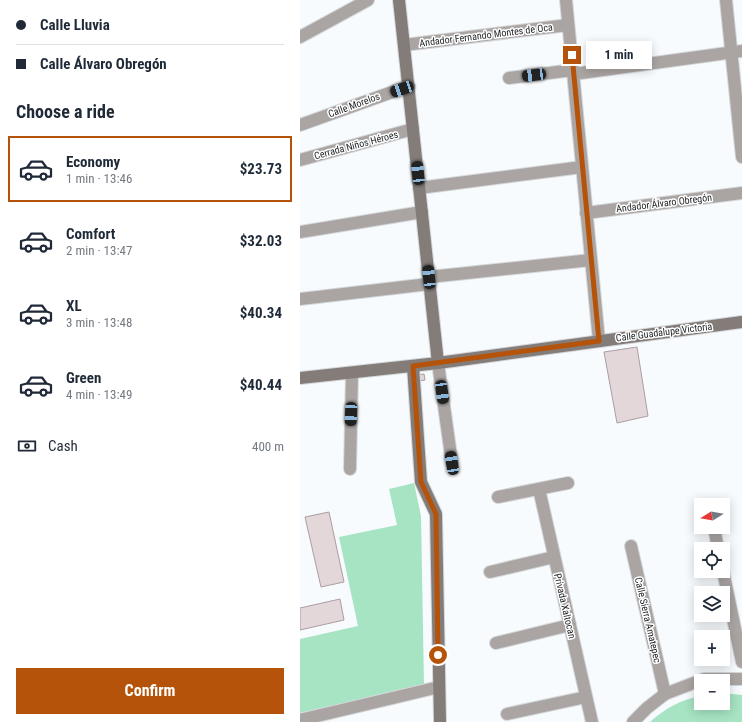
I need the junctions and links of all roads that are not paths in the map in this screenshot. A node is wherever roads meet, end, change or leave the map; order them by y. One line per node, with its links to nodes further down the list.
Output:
1 (368, 0): 6 (street)
2 (399, 0): 7 (street)
3 (566, 0): 5 (street)
4 (726, 0): 8 (street)
5 (568, 25): 7 (street, Andador Fernando Montes de Oca); 9 (street)
6 (300, 37)
7 (404, 45): 11 (street)
8 (737, 51): 9 (street); 12 (street)
9 (574, 72): 10 (street); 17 (street)
10 (509, 78)
11 (408, 86): 13 (street, Calle Morelos); 14 (street)
12 (739, 99): 15 (street)
13 (300, 125)
14 (413, 130): 16 (street, Cerrada Niños Héroes); 18 (street)
15 (742, 157)
16 (300, 160)
17 (582, 167): 18 (street); 21 (street)
18 (419, 188): 20 (street)
19 (742, 193): 21 (street, Andador Álvaro Obregón)
20 (422, 212): 22 (street); 24 (street)
21 (586, 213): 23 (street)
22 (300, 232)
23 (591, 260): 24 (street); 27 (street)
24 (429, 280): 25 (street); 28 (street)
25 (300, 299)
26 (742, 322): 27 (street, Calle Guadalupe Victoria)
27 (599, 341): 28 (street, Calle Guadalupe Victoria)
28 (438, 363): 29 (street, Calle Guadalupe Victoria); 32 (street)
29 (413, 366): 30 (street, Calle Guadalupe Victoria); 45 (street)
30 (352, 373): 31 (street, Calle Guadalupe Victoria); 33 (street)
31 (300, 378)
32 (452, 463)
33 (350, 469)
34 (568, 483): 35 (street)
35 (539, 490): 36 (street); 38 (street, Privada Xaltocan)
36 (498, 497)
37 (631, 546): 46 (street, Calle Sierra Amatepec)
38 (554, 557): 39 (street); 41 (street, Privada Xaltocan)
39 (490, 572)
40 (724, 578): 43 (street)
41 (570, 625): 42 (street); 47 (street, Privada Xaltocan)
42 (496, 643)
43 (742, 662)
44 (742, 679): 46 (street)
45 (439, 687): 49 (street); 50 (street)
46 (665, 694): 52 (street)
47 (586, 697): 48 (street); 51 (street, Privada Xaltocan)
48 (507, 714)
49 (300, 720)
50 (440, 722)
51 (592, 722)
52 (633, 722)

